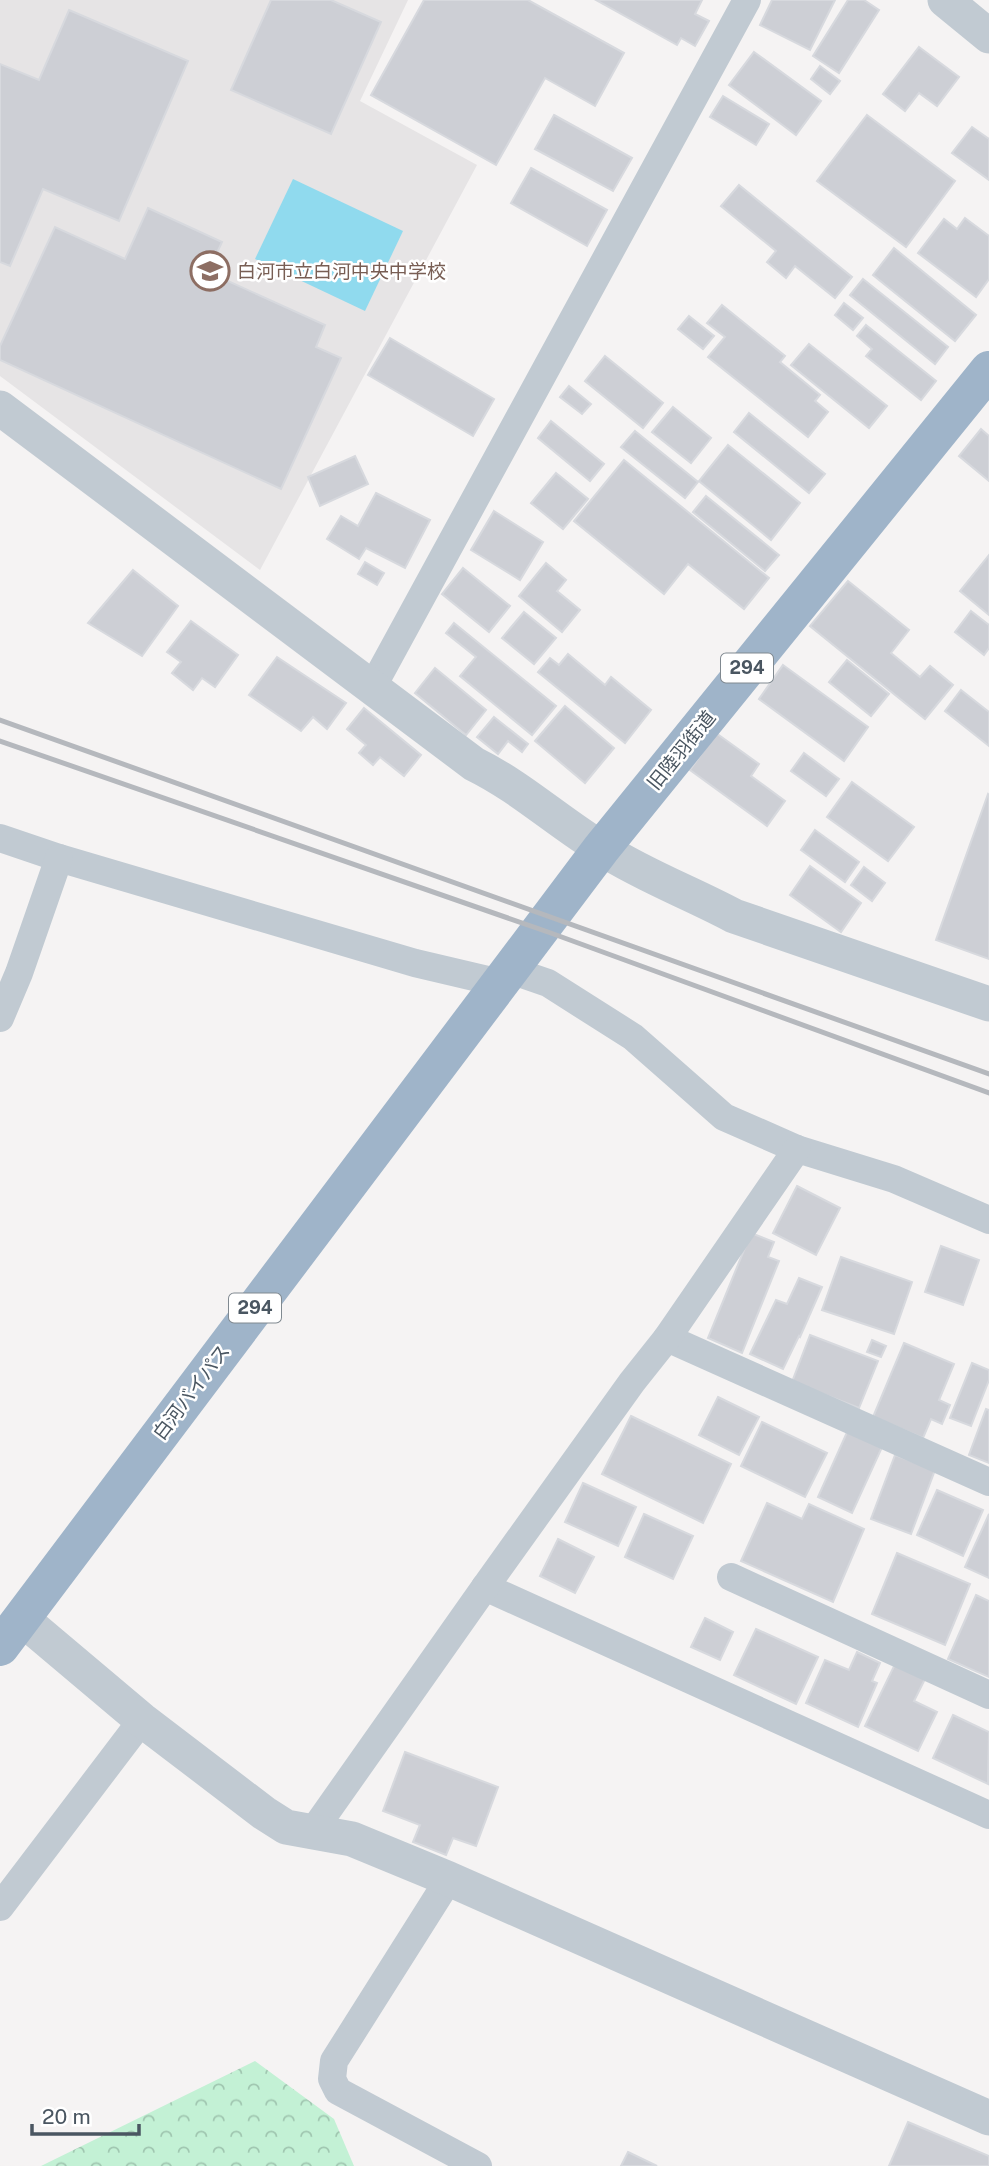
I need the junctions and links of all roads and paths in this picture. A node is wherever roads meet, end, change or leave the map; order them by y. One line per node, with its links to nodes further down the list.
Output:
1 (747, 0): 6 (street)
2 (945, 0): 3 (street)
3 (989, 36)
4 (989, 370): 8 (highway, 旧陸羽街道 / 294)
5 (0, 408): 6 (street)
6 (373, 686): 8 (street)
7 (0, 838): 9 (street)
8 (601, 849): 10 (highway, 旧陸羽街道 / 294); 11 (street)
9 (59, 858): 10 (street); 12 (street)
10 (505, 976): 13 (street); 19 (highway, 白河バイパス / 294)
11 (989, 1004)
12 (0, 1018)
13 (797, 1149): 14 (street); 15 (street)
14 (989, 1220)
15 (667, 1338): 16 (street); 18 (street)
16 (989, 1482)
17 (731, 1577): 20 (street)
18 (485, 1587): 22 (street); 23 (street)
19 (10, 1633): 21 (street)
20 (989, 1695)
21 (142, 1720): 23 (street); 25 (street)
22 (989, 1815)
23 (313, 1831): 24 (street)
24 (449, 1879): 26 (street); 27 (street)
25 (0, 1908)
26 (989, 2118)
27 (478, 2166)

